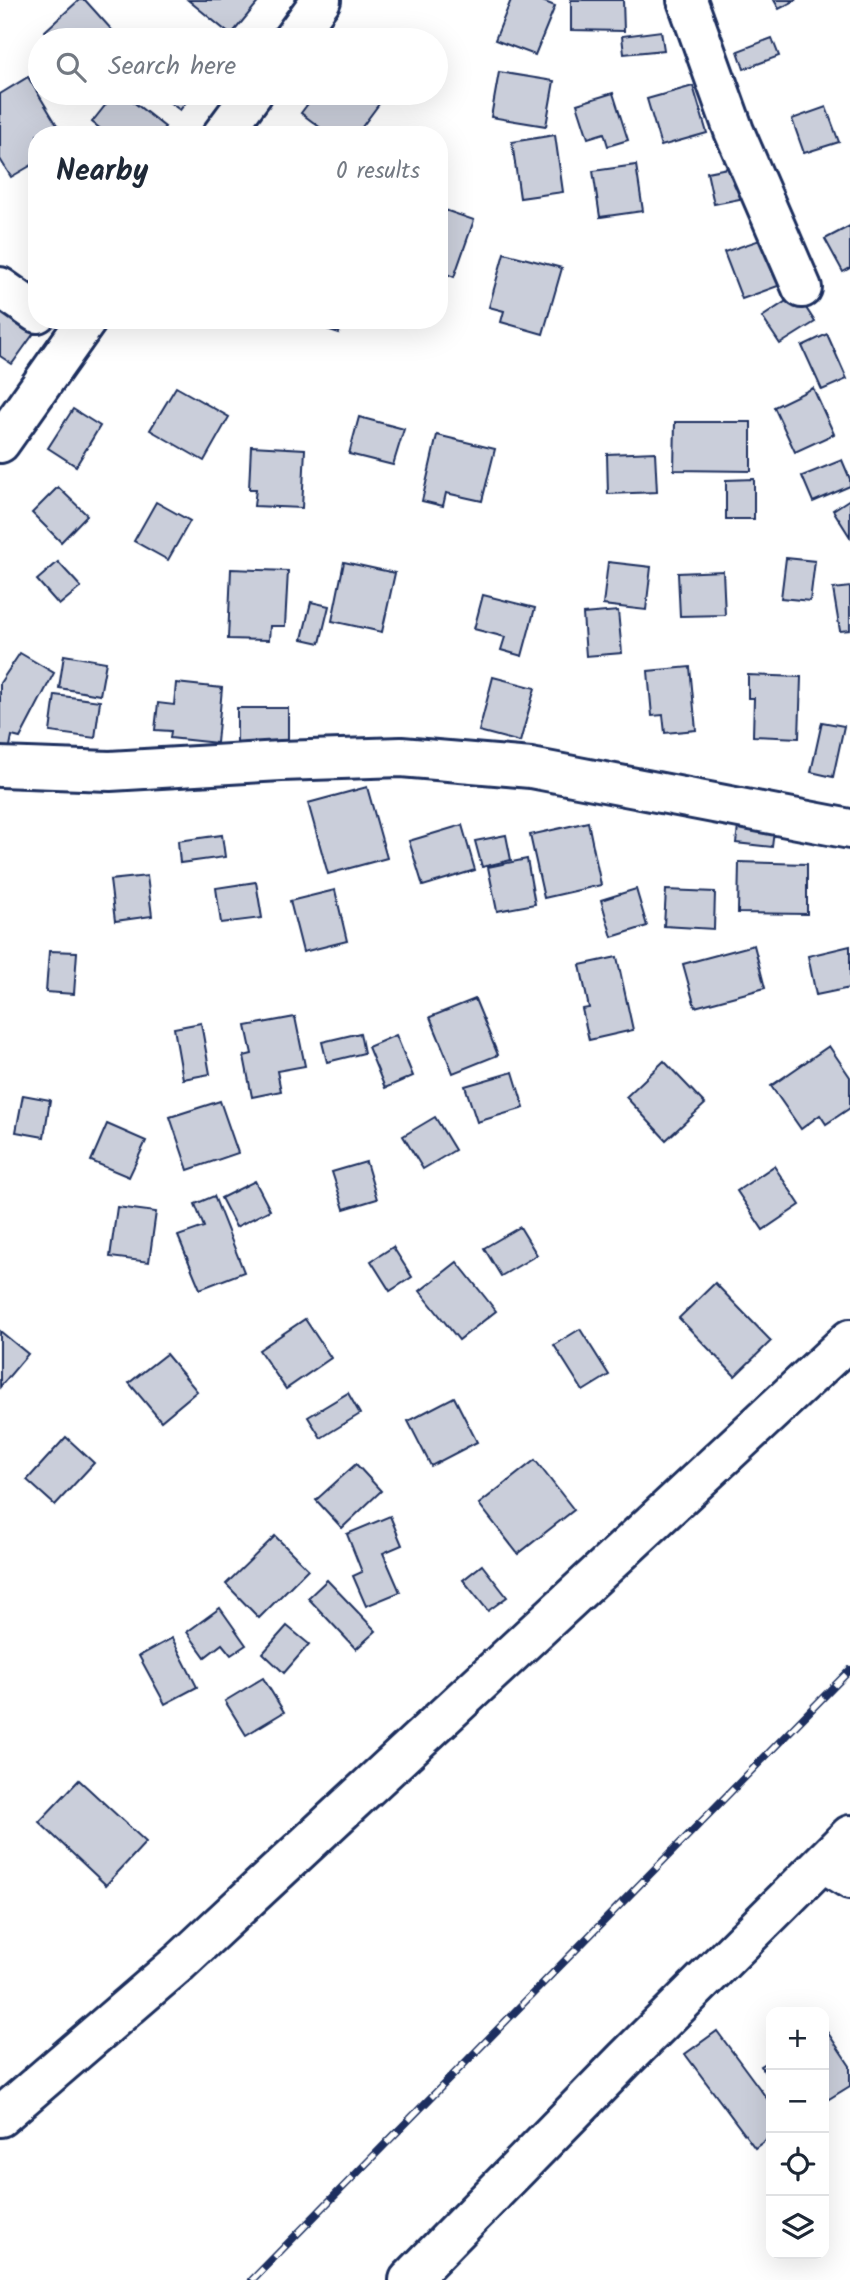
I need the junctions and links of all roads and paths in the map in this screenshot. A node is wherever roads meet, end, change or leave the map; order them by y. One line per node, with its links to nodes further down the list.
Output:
1 (321, 0): 3 (street)
2 (687, 0): 7 (street)
3 (301, 28)
4 (244, 105): 5 (street)
5 (229, 126)
6 (0, 287): 8 (street)
7 (802, 288)
8 (28, 307)
9 (67, 329): 10 (street)
10 (0, 443)
11 (0, 767): 12 (street)
12 (850, 829)
13 (850, 1339): 16 (street)
14 (850, 1835): 15 (street)
15 (837, 1871): 17 (street)
16 (0, 2117)
17 (409, 2280)

